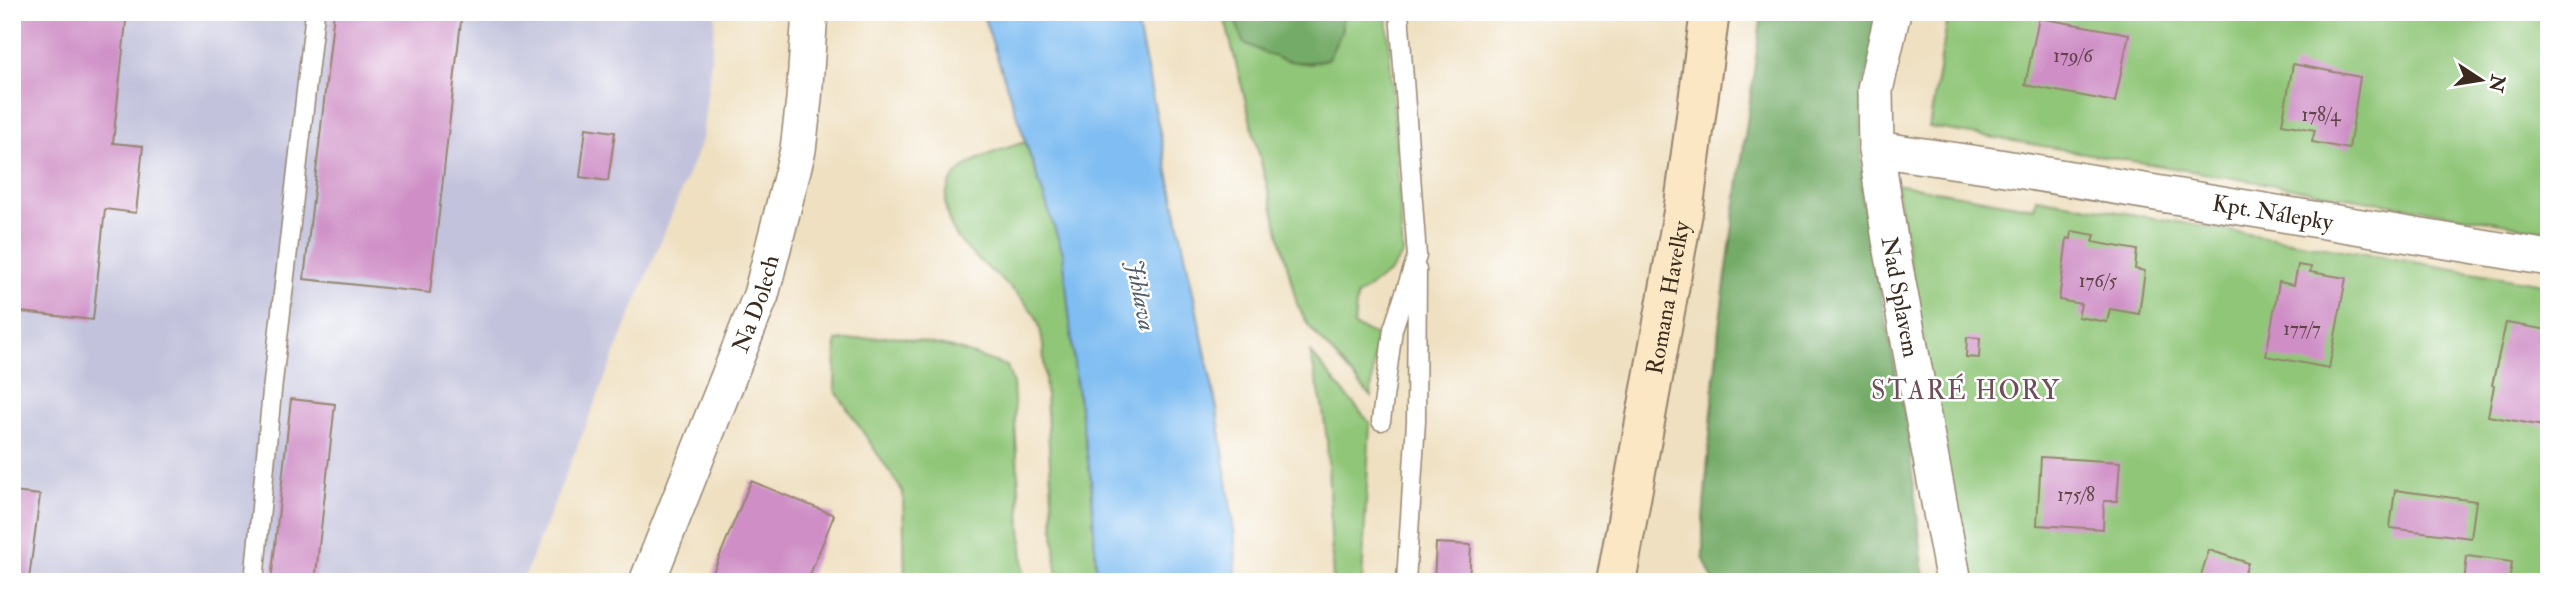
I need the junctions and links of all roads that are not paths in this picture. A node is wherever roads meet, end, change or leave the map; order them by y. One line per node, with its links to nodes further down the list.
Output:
1 (315, 12): 10 (lane)
2 (810, 12): 11 (street, Na Dolech)
3 (1399, 12): 7 (lane)
4 (1710, 12): 13 (street, Romana Havelky)
5 (1893, 12): 6 (street, Nad Splavem)
6 (1876, 149): 8 (street, Kpt. Nálepky); 14 (street, Nad Splavem)
7 (1418, 256): 9 (lane); 12 (lane)
8 (2549, 258)
9 (1381, 421)
10 (254, 582)
11 (648, 582)
12 (1406, 582)
13 (1616, 582)
14 (1954, 582)

